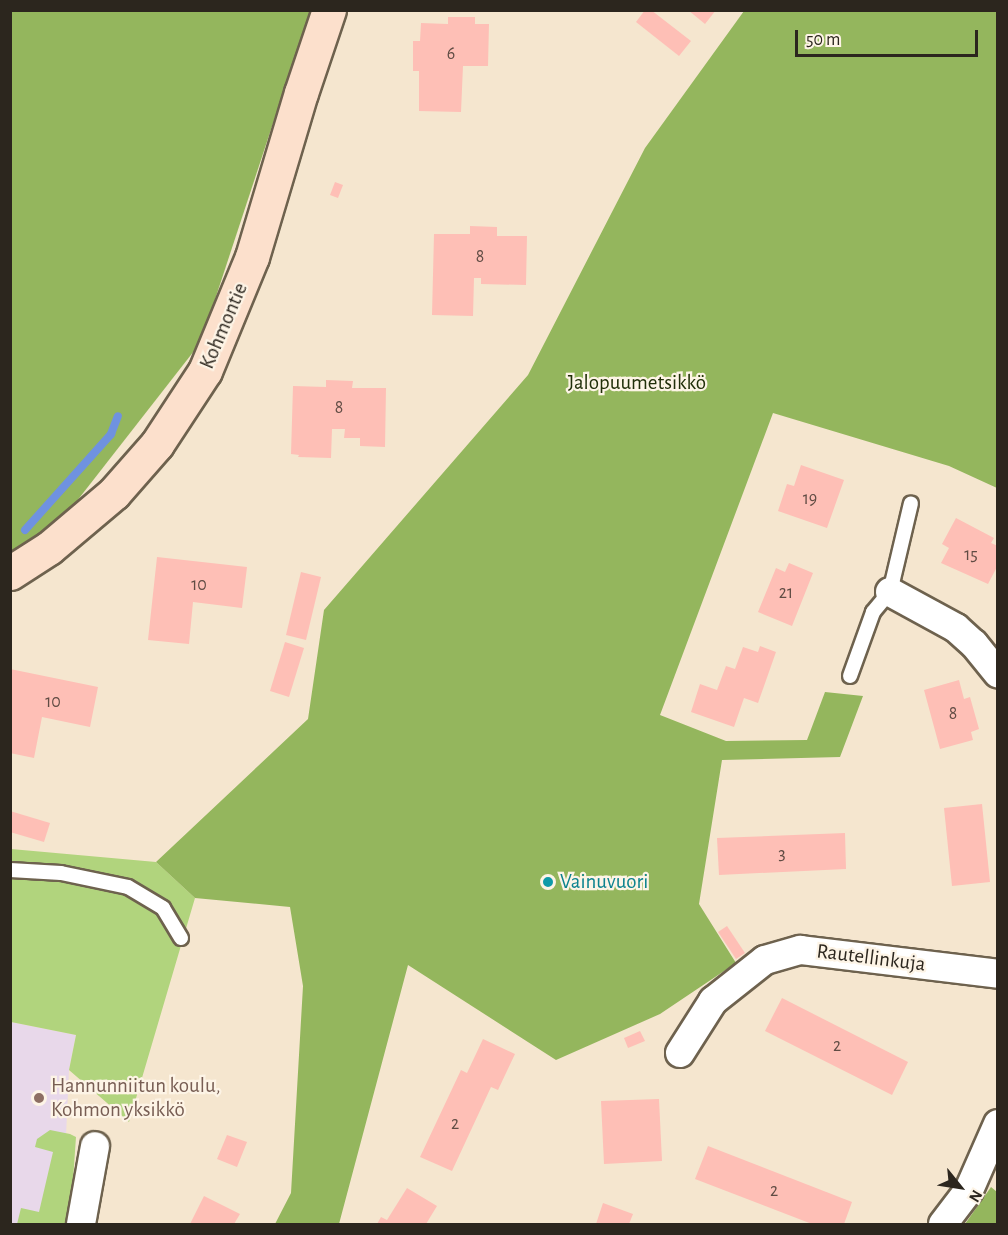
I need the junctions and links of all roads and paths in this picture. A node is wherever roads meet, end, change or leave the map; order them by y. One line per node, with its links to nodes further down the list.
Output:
1 (329, 10): 3 (street, Kohmontie)
2 (910, 503): 4 (lane)
3 (10, 573)
4 (890, 592): 5 (street); 6 (lane)
5 (998, 675)
6 (850, 676)
7 (10, 870): 8 (lane)
8 (181, 938)
9 (998, 974): 10 (street, Rautellinkuja)
10 (680, 1053)
11 (998, 1124): 14 (street)
12 (95, 1146): 13 (street)
13 (81, 1224)
14 (943, 1224)

